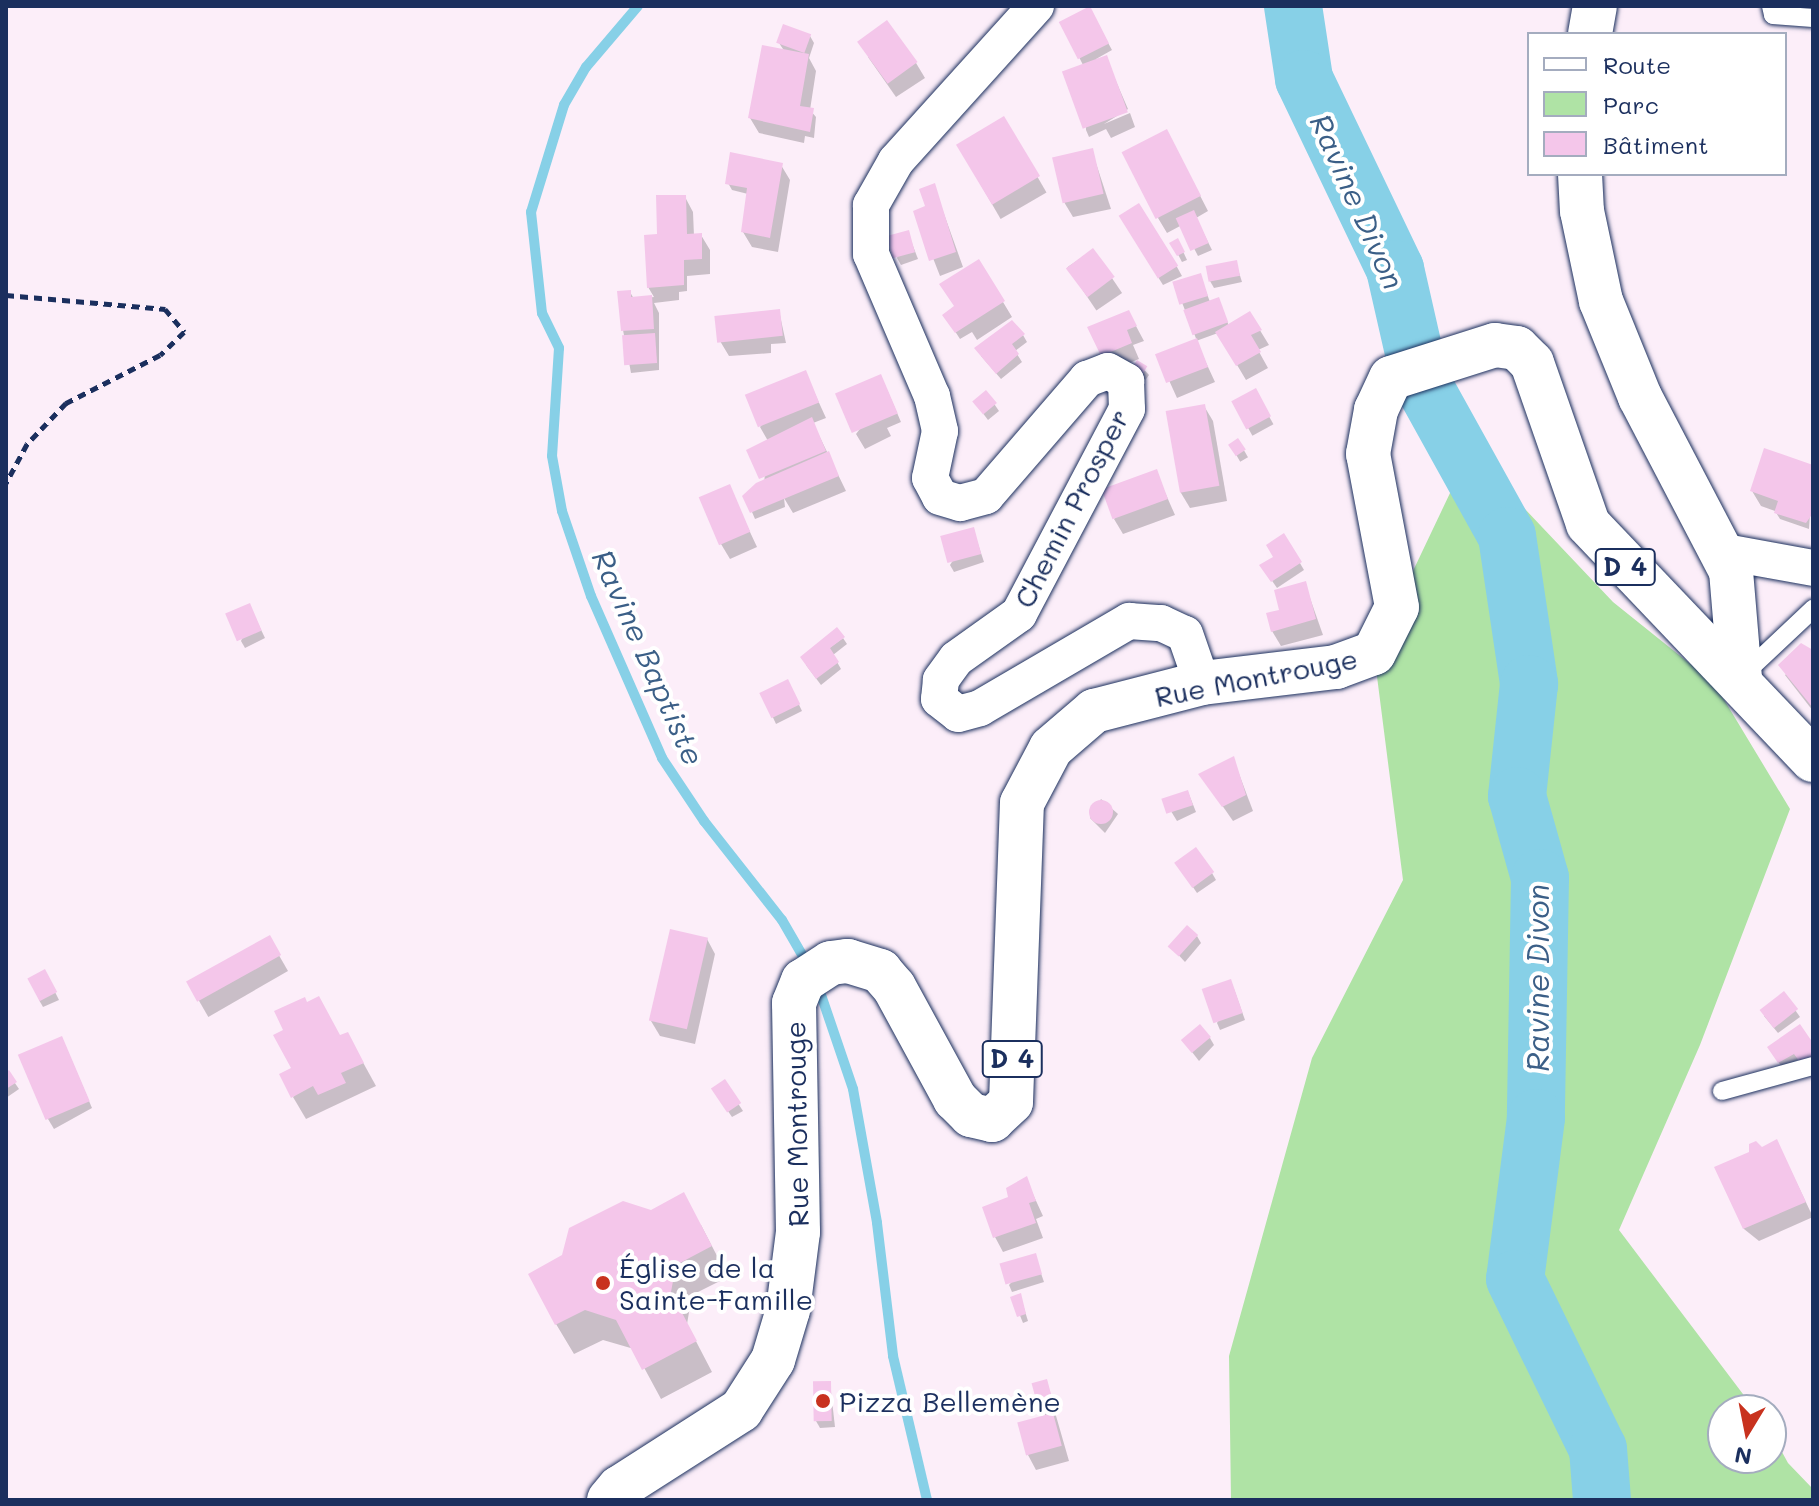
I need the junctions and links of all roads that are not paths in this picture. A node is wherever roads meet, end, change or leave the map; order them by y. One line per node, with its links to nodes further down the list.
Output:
1 (1036, 6): 11 (street, Chemin Prosper)
2 (1595, 6): 5 (main road)
3 (1771, 6): 4 (lane)
4 (1813, 18)
5 (1590, 32)
6 (1580, 176): 7 (main road)
7 (1725, 552): 8 (street); 10 (main road)
8 (1813, 568)
9 (1813, 609): 10 (lane)
10 (1740, 679): 11 (main road, Rue Montrouge / D 4); 12 (main road, Rue Montrouge / D 4)
11 (1202, 683): 15 (main road, Rue Montrouge / D 4)
12 (1813, 760)
13 (1813, 1066): 14 (lane)
14 (1722, 1091)
15 (609, 1500)

